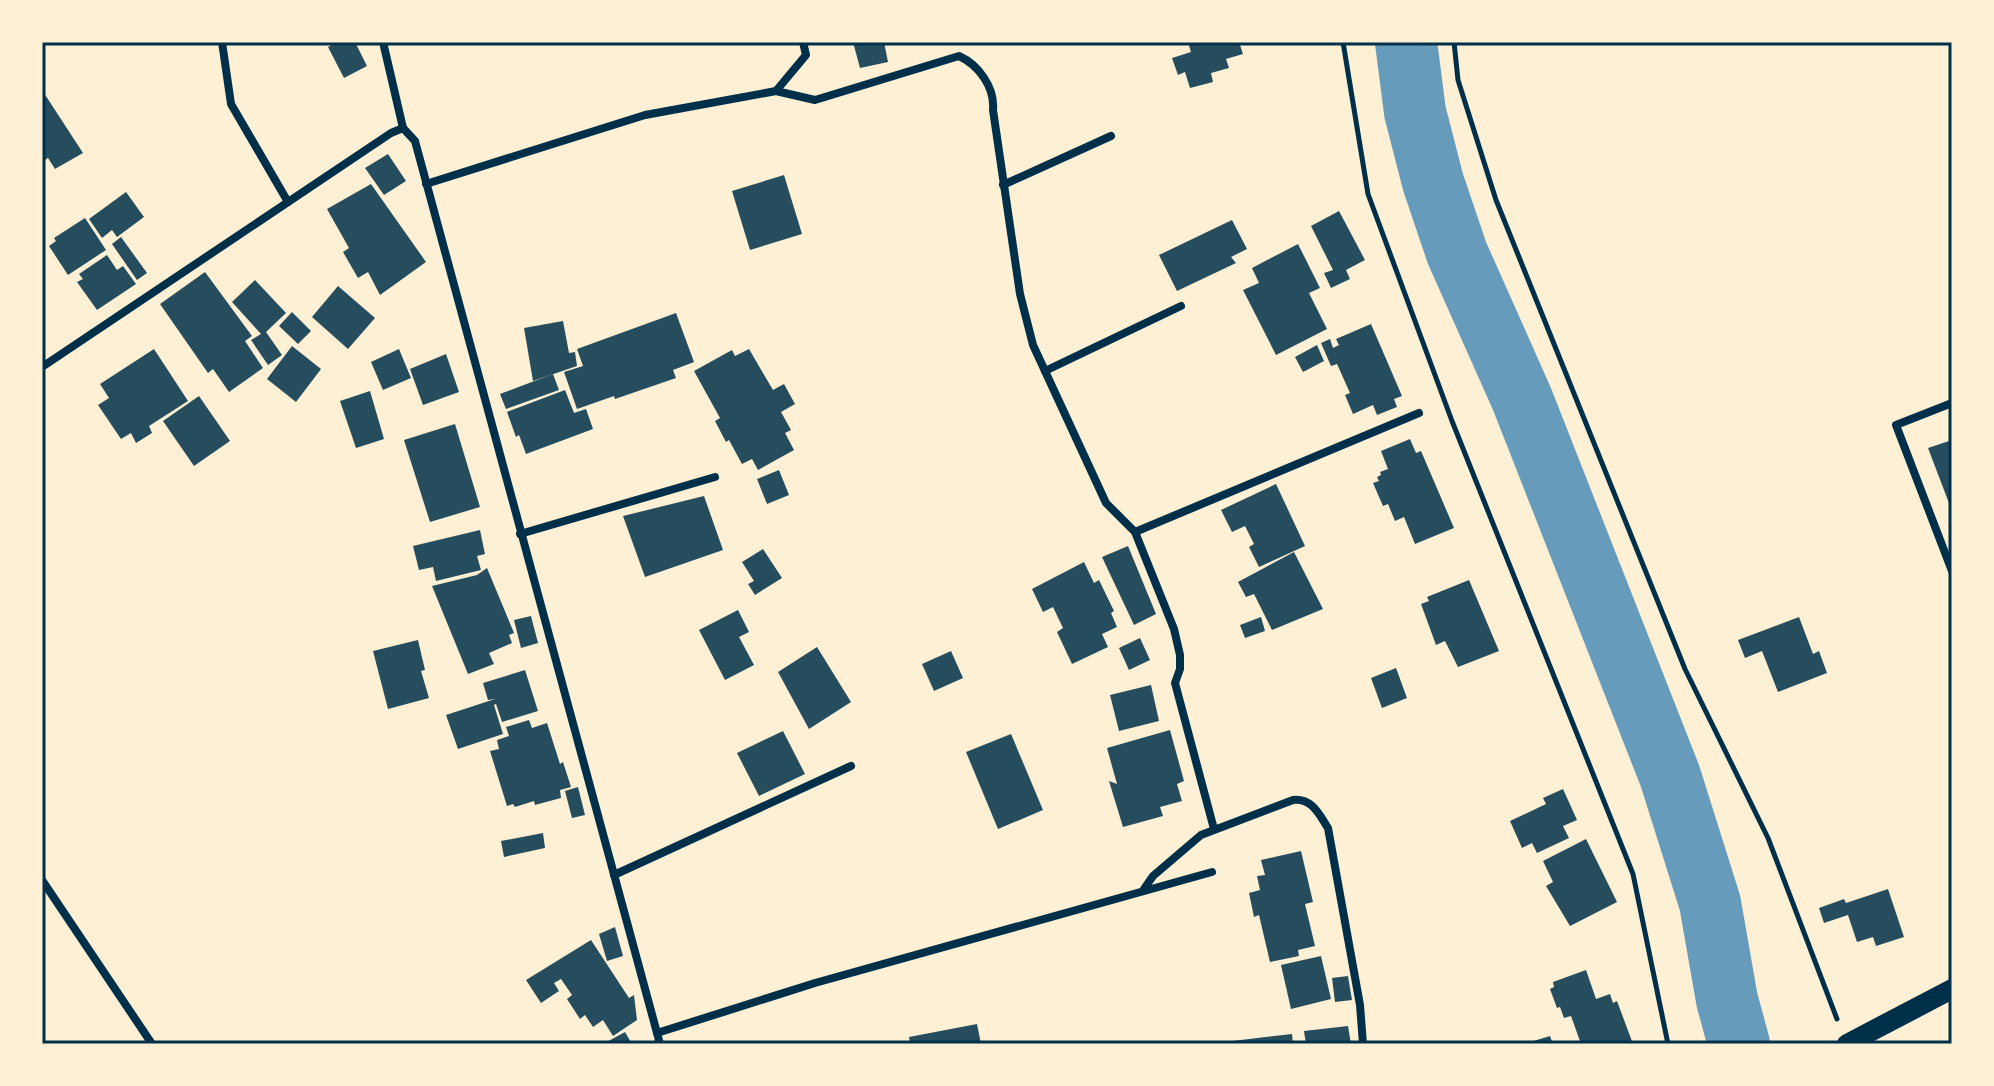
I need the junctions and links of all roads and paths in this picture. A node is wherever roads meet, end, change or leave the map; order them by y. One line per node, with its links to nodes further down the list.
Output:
1 (222, 42): 11 (street)
2 (383, 42): 7 (street)
3 (803, 42): 6 (street)
4 (1343, 42): 33 (path)
5 (1454, 42): 29 (path)
6 (776, 91): 9 (street); 10 (street)
7 (403, 128): 9 (street); 11 (street)
8 (1111, 136): 10 (street)
9 (426, 184): 19 (street)
10 (1003, 185): 14 (street)
11 (288, 202): 13 (street)
12 (1181, 306): 14 (street)
13 (42, 367)
14 (1045, 371): 18 (street)
15 (1952, 403): 20 (street)
16 (1419, 413): 18 (street)
17 (715, 477): 19 (street)
18 (1135, 532): 22 (street)
19 (520, 534): 24 (street)
20 (1952, 571)
21 (851, 766): 24 (street)
22 (1214, 829): 26 (street); 32 (street)
23 (1212, 872): 26 (street)
24 (614, 875): 28 (street)
25 (42, 880): 30 (street)
26 (1143, 890): 28 (street)
27 (1952, 989): 29 (main road)
28 (657, 1033): 31 (street)
29 (1843, 1037)
30 (152, 1044)
31 (660, 1044)
32 (1363, 1044)
33 (1668, 1044)

